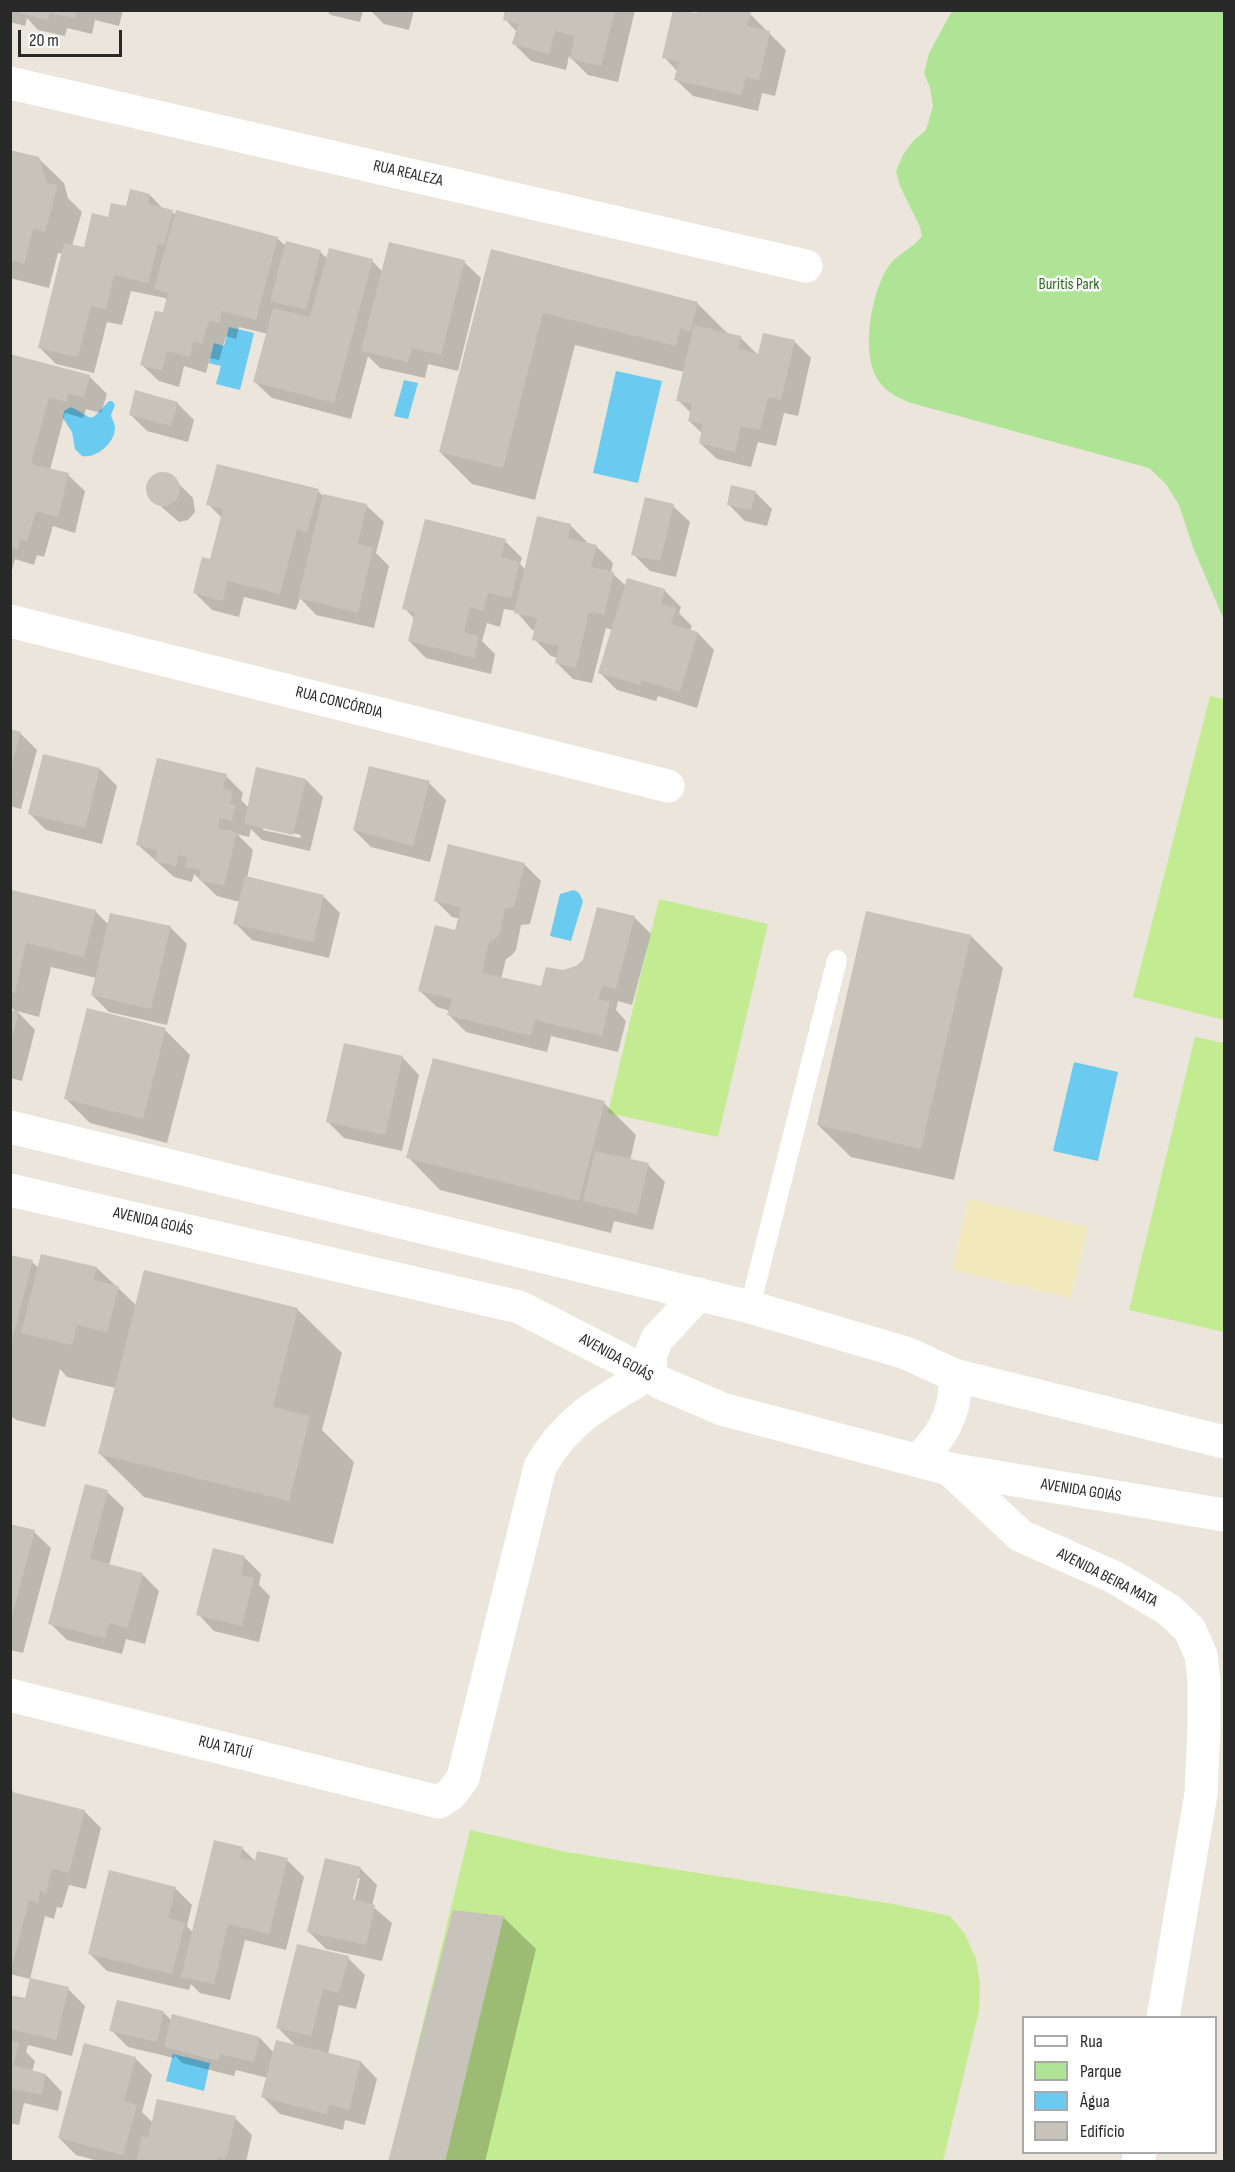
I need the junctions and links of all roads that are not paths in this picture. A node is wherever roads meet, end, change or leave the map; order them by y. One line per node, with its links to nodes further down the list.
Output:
1 (10, 82): 2 (street, RUA REALEZA)
2 (806, 266)
3 (10, 621): 4 (street, RUA CONCÓRDIA)
4 (668, 786)
5 (837, 960): 9 (lane)
6 (10, 1127): 8 (street)
7 (10, 1190): 10 (street, AVENIDA GOIÁS)
8 (699, 1294): 9 (street); 10 (street)
9 (750, 1307): 11 (street)
10 (650, 1374): 13 (street, AVENIDA GOIÁS); 15 (street, RUA TATUÍ)
11 (954, 1375): 12 (street); 13 (street)
12 (1224, 1442)
13 (933, 1465): 14 (street, AVENIDA GOIÁS); 17 (street, AVENIDA BEIRA MATA)
14 (1224, 1515)
15 (10, 1695)
16 (1224, 1736): 17 (street, AVENIDA BEIRA MATA)
17 (1201, 1794): 18 (street, AVENIDA BEIRA MATA)
18 (1163, 2016)

